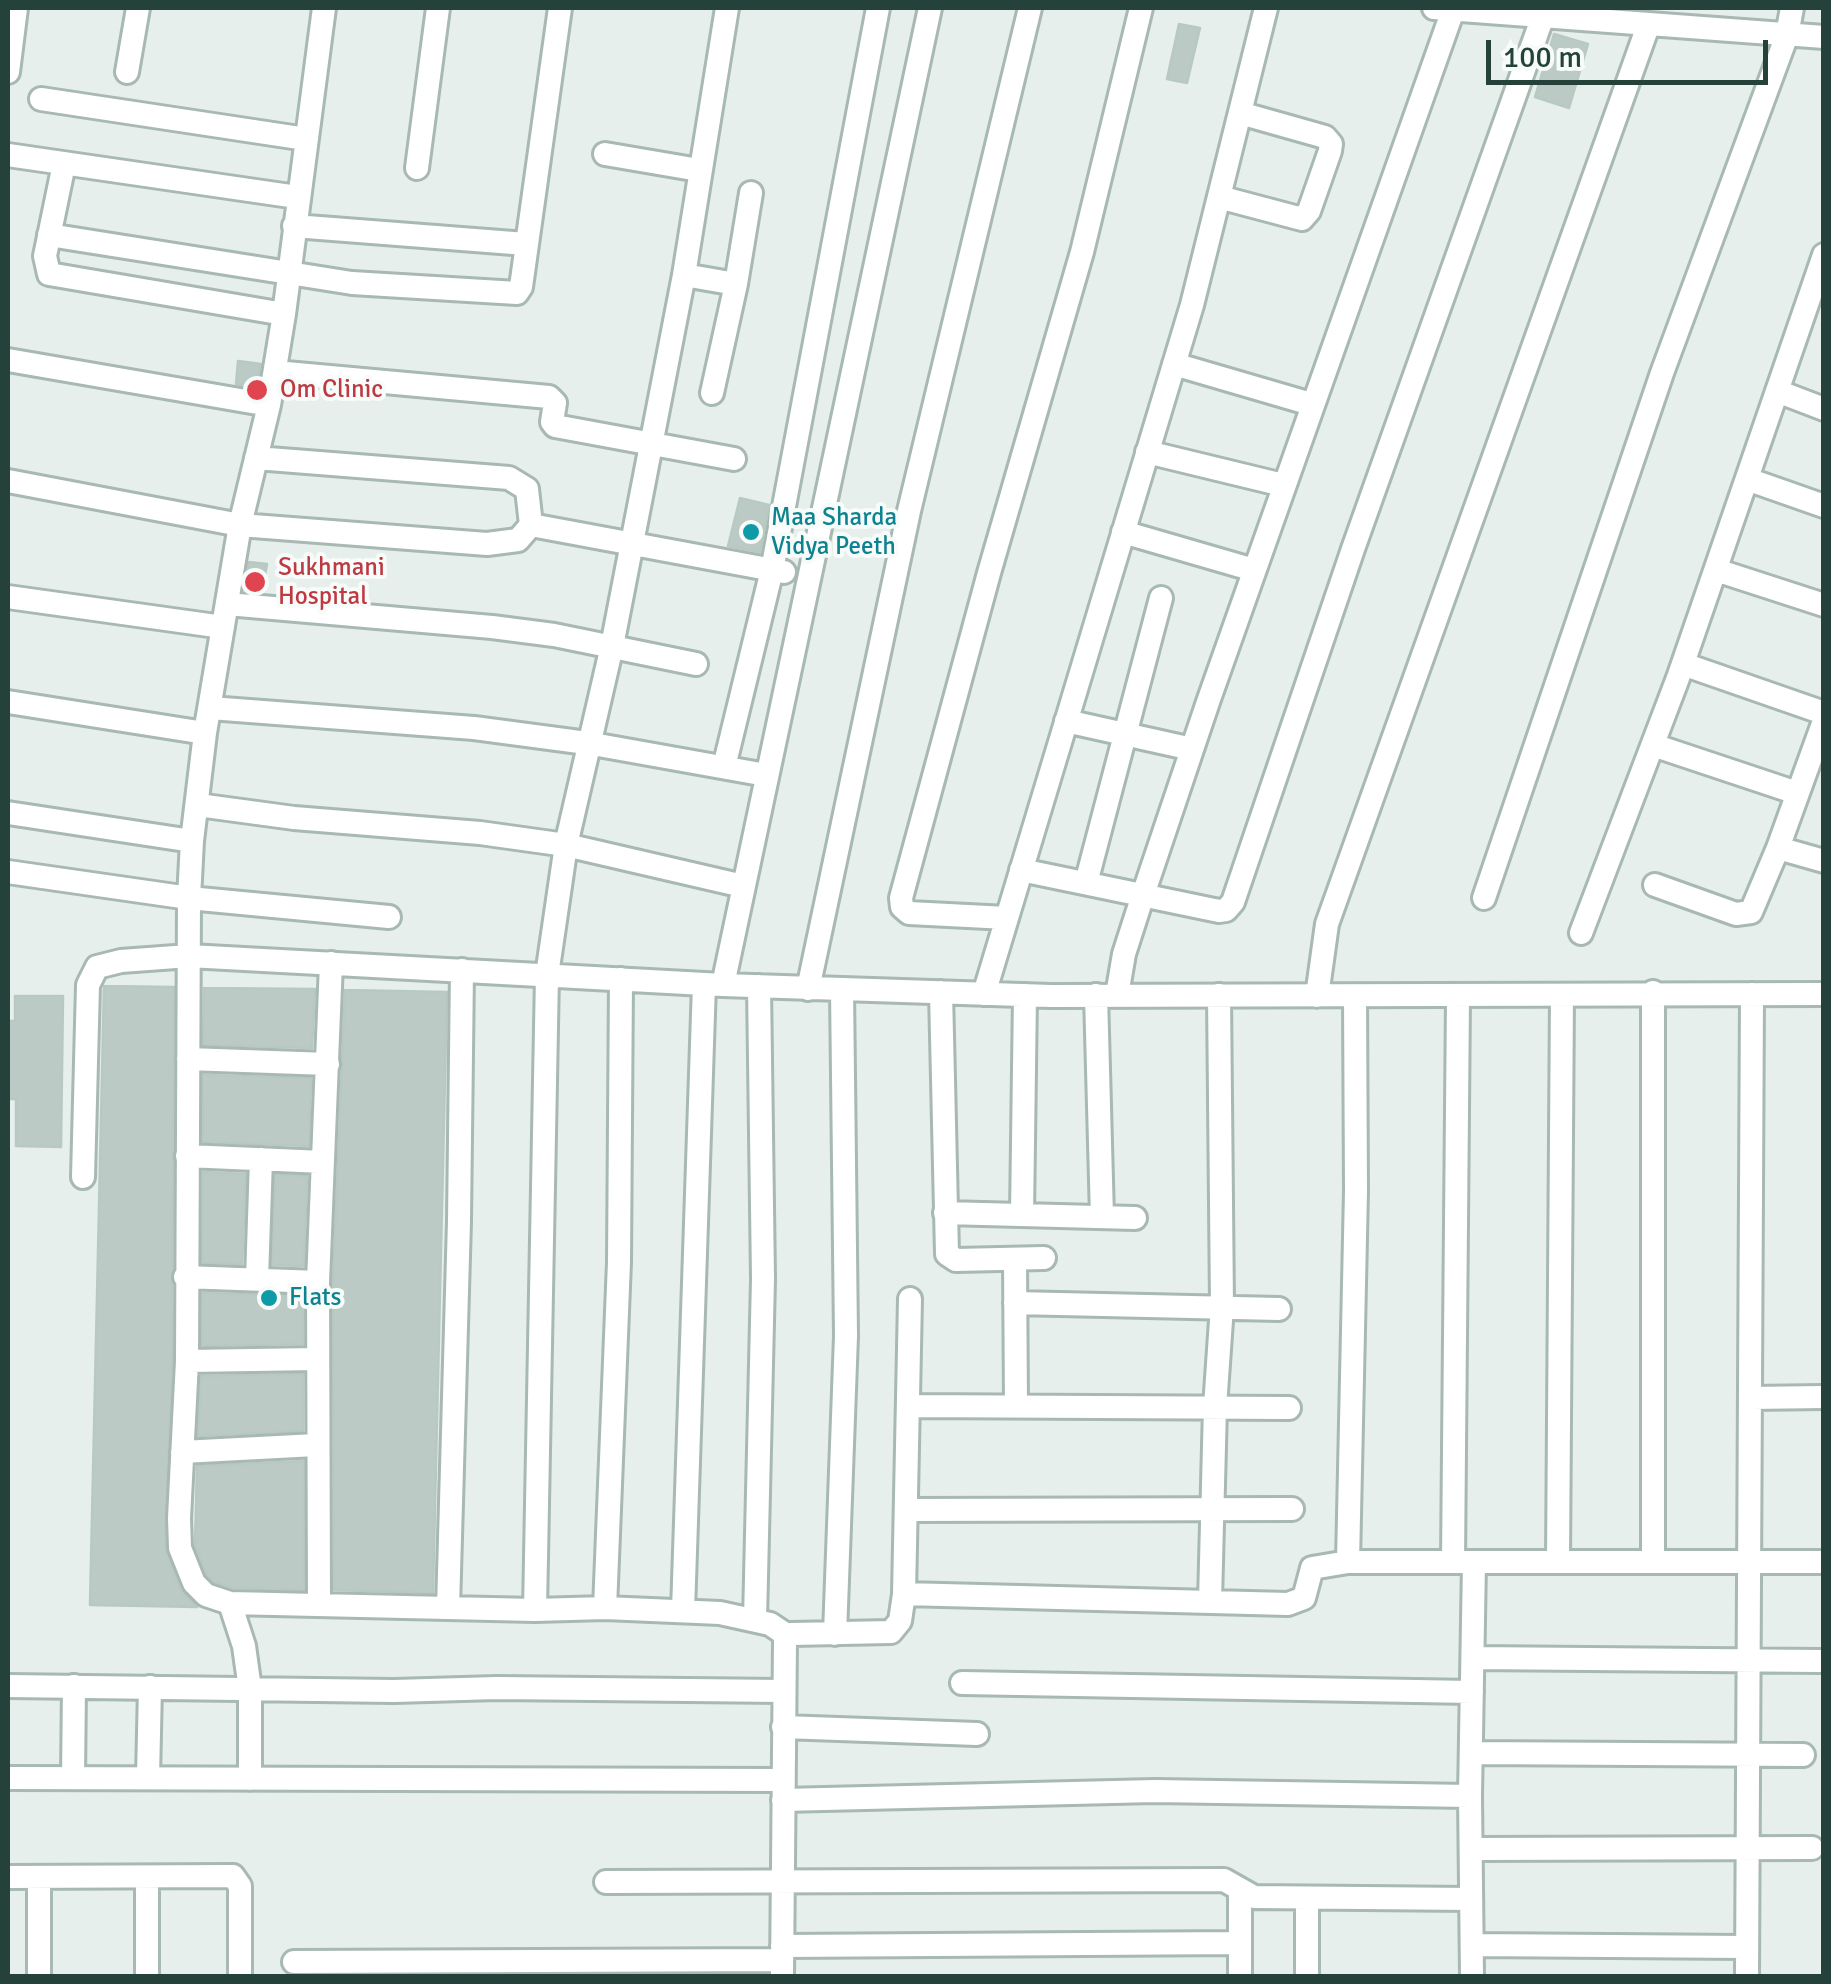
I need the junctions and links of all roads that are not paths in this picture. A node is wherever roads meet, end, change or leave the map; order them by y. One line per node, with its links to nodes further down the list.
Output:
1 (16, 8): 21 (street)
2 (138, 8): 22 (street)
3 (324, 8): 25 (street)
4 (438, 8): 29 (street)
5 (560, 8): 36 (street)
6 (727, 8): 30 (street)
7 (878, 8): 63 (street)
8 (930, 8): 66 (street)
9 (1030, 8): 112 (street)
10 (1140, 8): 103 (street)
11 (1266, 8): 24 (street)
12 (1443, 8): 14 (street); 49 (street)
13 (1792, 8): 19 (street)
14 (1494, 10): 16 (street)
15 (1613, 15): 16 (street); 18 (street)
16 (1543, 16): 99 (street)
17 (1711, 19): 18 (street); 19 (street)
18 (1648, 26): 123 (street)
19 (1788, 35): 20 (street); 101 (street)
20 (1824, 36)
21 (8, 72)
22 (127, 72)
23 (41, 99): 25 (street)
24 (1240, 113): 33 (street); 33 (street)
25 (306, 139): 32 (street)
26 (605, 154): 30 (street)
27 (8, 155): 28 (street)
28 (64, 164): 32 (street); 35 (street)
29 (417, 168)
30 (699, 170): 39 (street)
31 (751, 192): 40 (street)
32 (297, 197): 34 (street)
33 (1218, 197): 44 (street)
34 (294, 226): 36 (street); 38 (street)
35 (50, 234): 38 (street); 42 (street)
36 (526, 244): 38 (street)
37 (1824, 255): 41 (street)
38 (290, 274): 42 (street)
39 (684, 276): 40 (street); 51 (street)
40 (736, 284): 47 (street)
41 (1815, 311): 46 (street)
42 (284, 314): 45 (street)
43 (8, 360): 48 (street)
44 (1174, 364): 49 (street); 52 (street)
45 (275, 372): 48 (street); 51 (street)
46 (1777, 391): 50 (street); 55 (street)
47 (712, 393)
48 (269, 404): 53 (street)
49 (1311, 404): 57 (street)
50 (1824, 409)
51 (650, 443): 54 (street); 62 (street)
52 (1147, 452): 57 (street); 61 (street)
53 (256, 458): 59 (street); 60 (street)
54 (734, 459)
55 (1747, 479): 58 (street); 65 (street)
56 (8, 481): 59 (street)
57 (1283, 486): 64 (street)
58 (1824, 506)
59 (240, 525): 60 (street); 70 (street)
60 (531, 525): 62 (street)
61 (1123, 532): 64 (street); 77 (street)
62 (630, 544): 63 (street); 71 (street)
63 (772, 570): 66 (street); 85 (street)
64 (1254, 570): 83 (street)
65 (1716, 570): 69 (street); 73 (street)
66 (807, 576): 86 (street)
67 (8, 597): 70 (street)
68 (1161, 598): 80 (street)
69 (1824, 605)
70 (225, 616): 71 (street); 75 (street)
71 (612, 646): 72 (street); 81 (street)
72 (696, 664)
73 (1683, 664): 76 (street); 82 (street)
74 (8, 702): 79 (street)
75 (210, 708): 79 (street); 81 (street)
76 (1824, 713)
77 (1066, 721): 80 (street); 94 (street)
78 (1824, 721): 84 (street)
79 (205, 732): 88 (street)
80 (1126, 733): 83 (street); 96 (street)
81 (587, 744): 85 (street); 91 (street)
82 (1653, 745): 87 (street); 104 (street)
83 (1192, 749): 99 (street)
84 (1816, 764): 87 (street)
85 (724, 767): 86 (street)
86 (766, 774): 98 (street)
87 (1798, 794): 92 (street)
88 (198, 804): 90 (street); 91 (street)
89 (8, 813): 90 (street)
90 (192, 841): 100 (street)
91 (566, 845): 98 (street); 108 (street)
92 (1778, 848): 93 (street); 97 (street)
93 (1824, 861)
94 (1022, 870): 96 (street); 103 (street)
95 (8, 872): 100 (street)
96 (1086, 883): 99 (street)
97 (1655, 885)
98 (743, 886): 110 (street)
99 (1142, 895): 122 (street)
100 (189, 898): 102 (street); 105 (street)
101 (1484, 898)
102 (389, 917)
103 (1007, 918): 116 (street)
104 (1580, 933)
105 (189, 956): 106 (street); 126 (street); 131 (street)
106 (331, 963): 107 (street); 127 (street)
107 (462, 970): 108 (street); 168 (street)
108 (547, 975): 109 (street); 170 (street)
109 (622, 979): 110 (street); 169 (street)
110 (713, 984): 111 (street); 171 (street)
111 (759, 986): 112 (street); 172 (street)
112 (808, 989): 113 (street)
113 (842, 990): 114 (street); 173 (street)
114 (942, 992): 116 (street); 132 (street)
115 (1653, 992): 117 (street); 118 (street); 161 (street)
116 (984, 994): 120 (street)
117 (1562, 994): 125 (street); 160 (street)
118 (1752, 994): 119 (street); 147 (street)
119 (1824, 994)
120 (1025, 995): 122 (street); 133 (street)
121 (1219, 995): 122 (street); 123 (street); 143 (street)
122 (1106, 996): 134 (street)
123 (1317, 996): 124 (street)
124 (1355, 996): 125 (street); 158 (street)
125 (1458, 997): 159 (street)
126 (188, 1059): 127 (street); 128 (street)
127 (328, 1064): 130 (street)
128 (186, 1156): 129 (street); 138 (street)
129 (261, 1159): 130 (street); 139 (street)
130 (323, 1162): 140 (street)
131 (83, 1177)
132 (944, 1213): 133 (street); 137 (street)
133 (1022, 1215): 134 (street)
134 (1102, 1217): 135 (street)
135 (1135, 1218)
136 (1044, 1258): 137 (street)
137 (1014, 1259): 142 (street)
138 (185, 1277): 139 (street); 146 (street)
139 (258, 1278): 140 (street)
140 (318, 1282): 145 (street)
141 (910, 1298): 149 (street)
142 (1015, 1303): 143 (street); 150 (street)
143 (1222, 1306): 144 (street); 151 (street)
144 (1279, 1310)
145 (318, 1360): 146 (street); 153 (street)
146 (186, 1361): 154 (street)
147 (1750, 1398): 148 (street); 162 (street)
148 (1824, 1398)
149 (908, 1406): 150 (street); 155 (street)
150 (1016, 1406): 151 (street)
151 (1216, 1407): 152 (street); 156 (street)
152 (1289, 1408)
153 (316, 1445): 154 (street); 166 (street)
154 (182, 1452): 165 (street)
155 (906, 1510): 156 (street); 164 (street)
156 (1213, 1510): 157 (street); 167 (street)
157 (1292, 1510)
158 (1348, 1562): 159 (street); 167 (street)
159 (1463, 1562): 160 (street); 175 (street)
160 (1558, 1562): 161 (street)
161 (1654, 1562): 162 (street)
162 (1750, 1562): 163 (street); 177 (street)
163 (1824, 1562)
164 (904, 1594): 167 (street); 173 (street)
165 (230, 1602): 166 (street); 182 (street)
166 (319, 1602): 168 (street)
167 (1210, 1602)
168 (448, 1608): 170 (street)
169 (606, 1608): 170 (street); 171 (street)
170 (535, 1610)
171 (683, 1611): 172 (street)
172 (755, 1620): 174 (street)
173 (835, 1634): 174 (street)
174 (788, 1636): 183 (street)
175 (1473, 1658): 177 (street); 184 (street)
176 (1820, 1661): 177 (street)
177 (1749, 1662): 188 (street)
178 (962, 1683): 184 (street)
179 (8, 1686): 180 (street)
180 (74, 1686): 181 (street); 191 (street)
181 (150, 1687): 182 (street); 192 (street)
182 (250, 1690): 183 (street); 193 (street)
183 (783, 1691): 185 (street)
184 (1472, 1692): 187 (street)
185 (783, 1727): 186 (street); 194 (street)
186 (977, 1734)
187 (1472, 1753): 188 (street); 195 (street)
188 (1748, 1755): 189 (street); 196 (street)
189 (1803, 1755)
190 (8, 1778): 191 (street)
191 (73, 1778): 192 (street)
192 (148, 1778): 193 (street)
193 (250, 1779): 194 (street)
194 (783, 1790): 195 (street); 202 (street)
195 (1470, 1796): 198 (street)
196 (1748, 1848): 197 (street); 198 (street); 209 (street)
197 (1812, 1848)
198 (1472, 1849): 206 (street)
199 (8, 1877): 201 (street)
200 (147, 1877): 201 (street); 213 (street); 214 (street)
201 (39, 1878): 212 (street)
202 (783, 1880): 203 (street); 204 (street); 210 (street)
203 (606, 1882)
204 (1240, 1890): 205 (street); 207 (street)
205 (1307, 1898): 206 (street); 216 (street)
206 (1472, 1900): 208 (street)
207 (1239, 1942): 210 (street); 215 (street)
208 (1472, 1945): 209 (street); 217 (street)
209 (1747, 1947): 218 (street)
210 (782, 1961): 211 (street)
211 (294, 1962)
212 (40, 1976)
213 (146, 1976)
214 (240, 1976)
215 (1240, 1976)
216 (1307, 1976)
217 (1472, 1976)
218 (1747, 1976)

